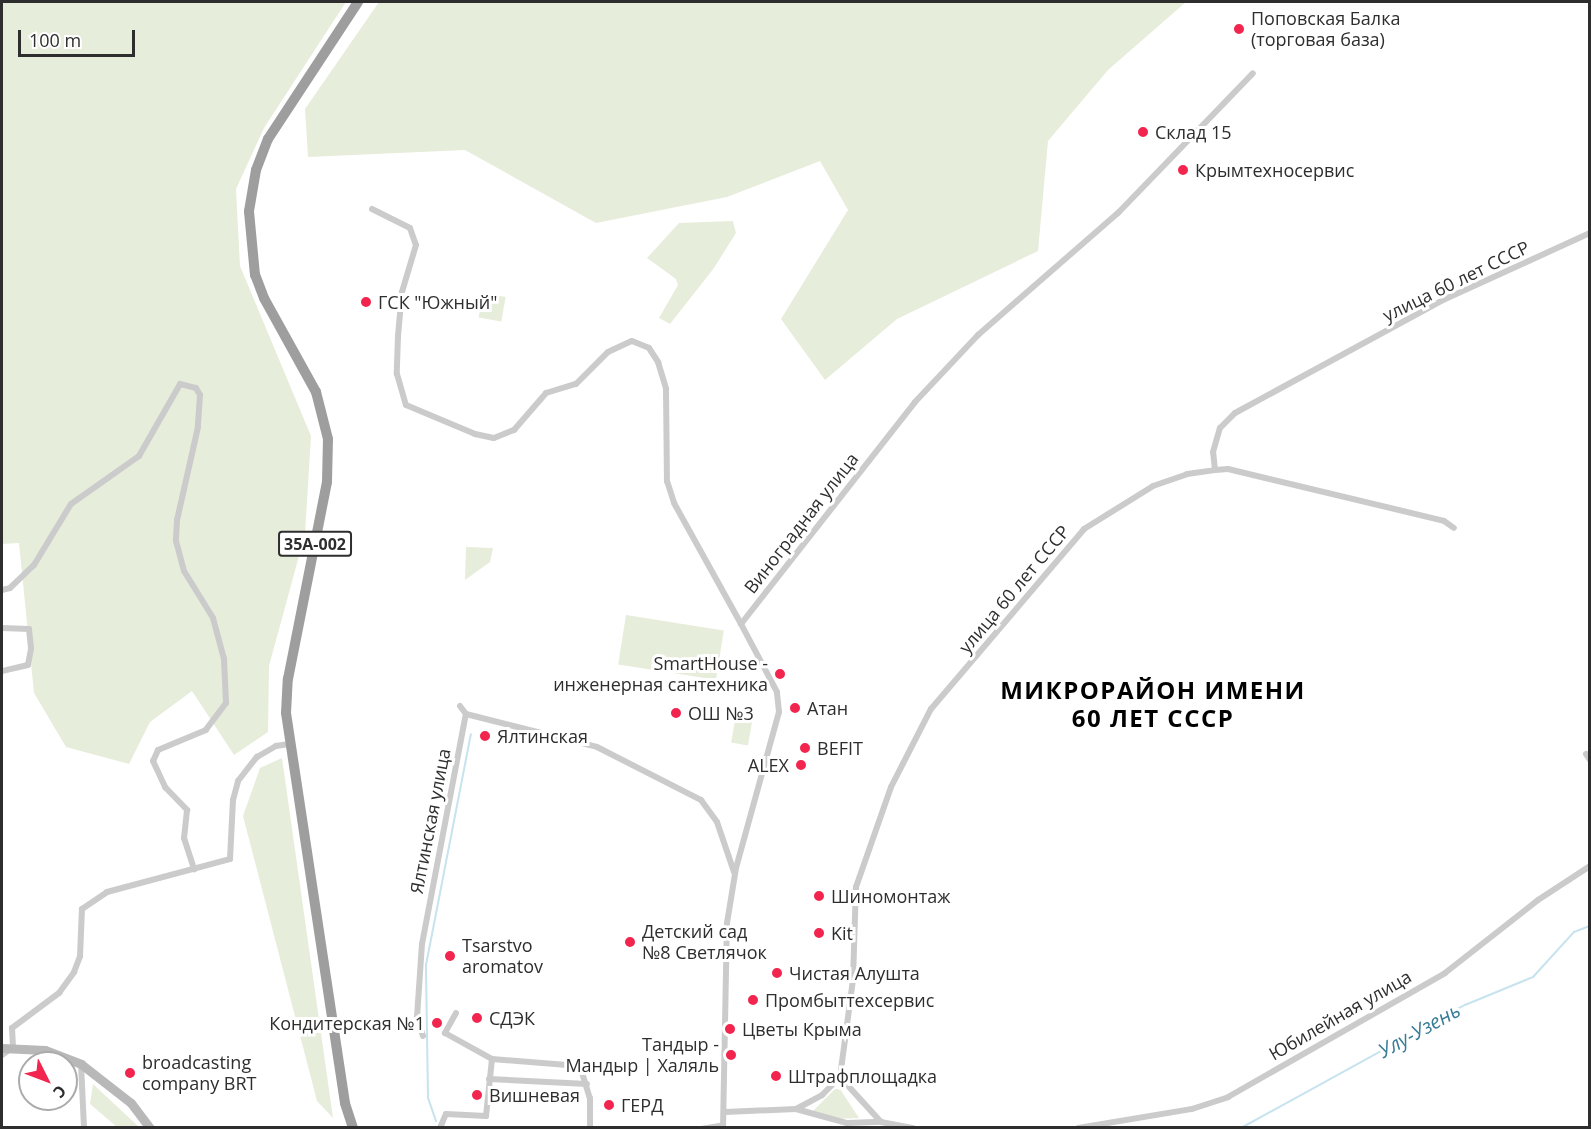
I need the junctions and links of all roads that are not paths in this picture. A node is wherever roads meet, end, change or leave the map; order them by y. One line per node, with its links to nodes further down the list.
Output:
1 (358, 2): 13 (highway, 35А-002)
2 (1252, 74): 8 (street, Виноградная улица)
3 (372, 209): 8 (street)
4 (1590, 233): 5 (street, улица 60 лет СССР)
5 (1215, 470): 6 (street); 24 (street, улица 60 лет СССР)
6 (1454, 528)
7 (2, 590): 15 (street)
8 (741, 624): 16 (street)
9 (2, 628): 10 (street)
10 (2, 671)
11 (460, 706): 12 (street)
12 (466, 714): 16 (street); 18 (street, Ялтинская улица)
13 (289, 744): 15 (street); 31 (highway, 35А-002)
14 (1590, 866): 38 (street, Юбилейная улица)
15 (194, 869): 19 (street)
16 (735, 875): 28 (street)
17 (456, 1013): 22 (street)
18 (423, 1036)
19 (14, 1047): 20 (main road); 21 (street); 23 (main road)
20 (2, 1048)
21 (2, 1055)
22 (492, 1059): 25 (street); 26 (street)
23 (81, 1064): 32 (street); 33 (main road)
24 (840, 1077): 27 (street); 29 (street)
25 (489, 1079): 26 (street); 34 (street)
26 (587, 1084): 35 (street)
27 (796, 1109): 28 (street); 29 (street)
28 (725, 1112): 30 (street)
29 (881, 1122): 37 (street)
30 (723, 1126): 36 (street)
31 (353, 1127)
32 (84, 1128)
33 (150, 1128)
34 (440, 1128)
35 (590, 1128)
36 (701, 1128)
37 (913, 1128)
38 (1078, 1128)

